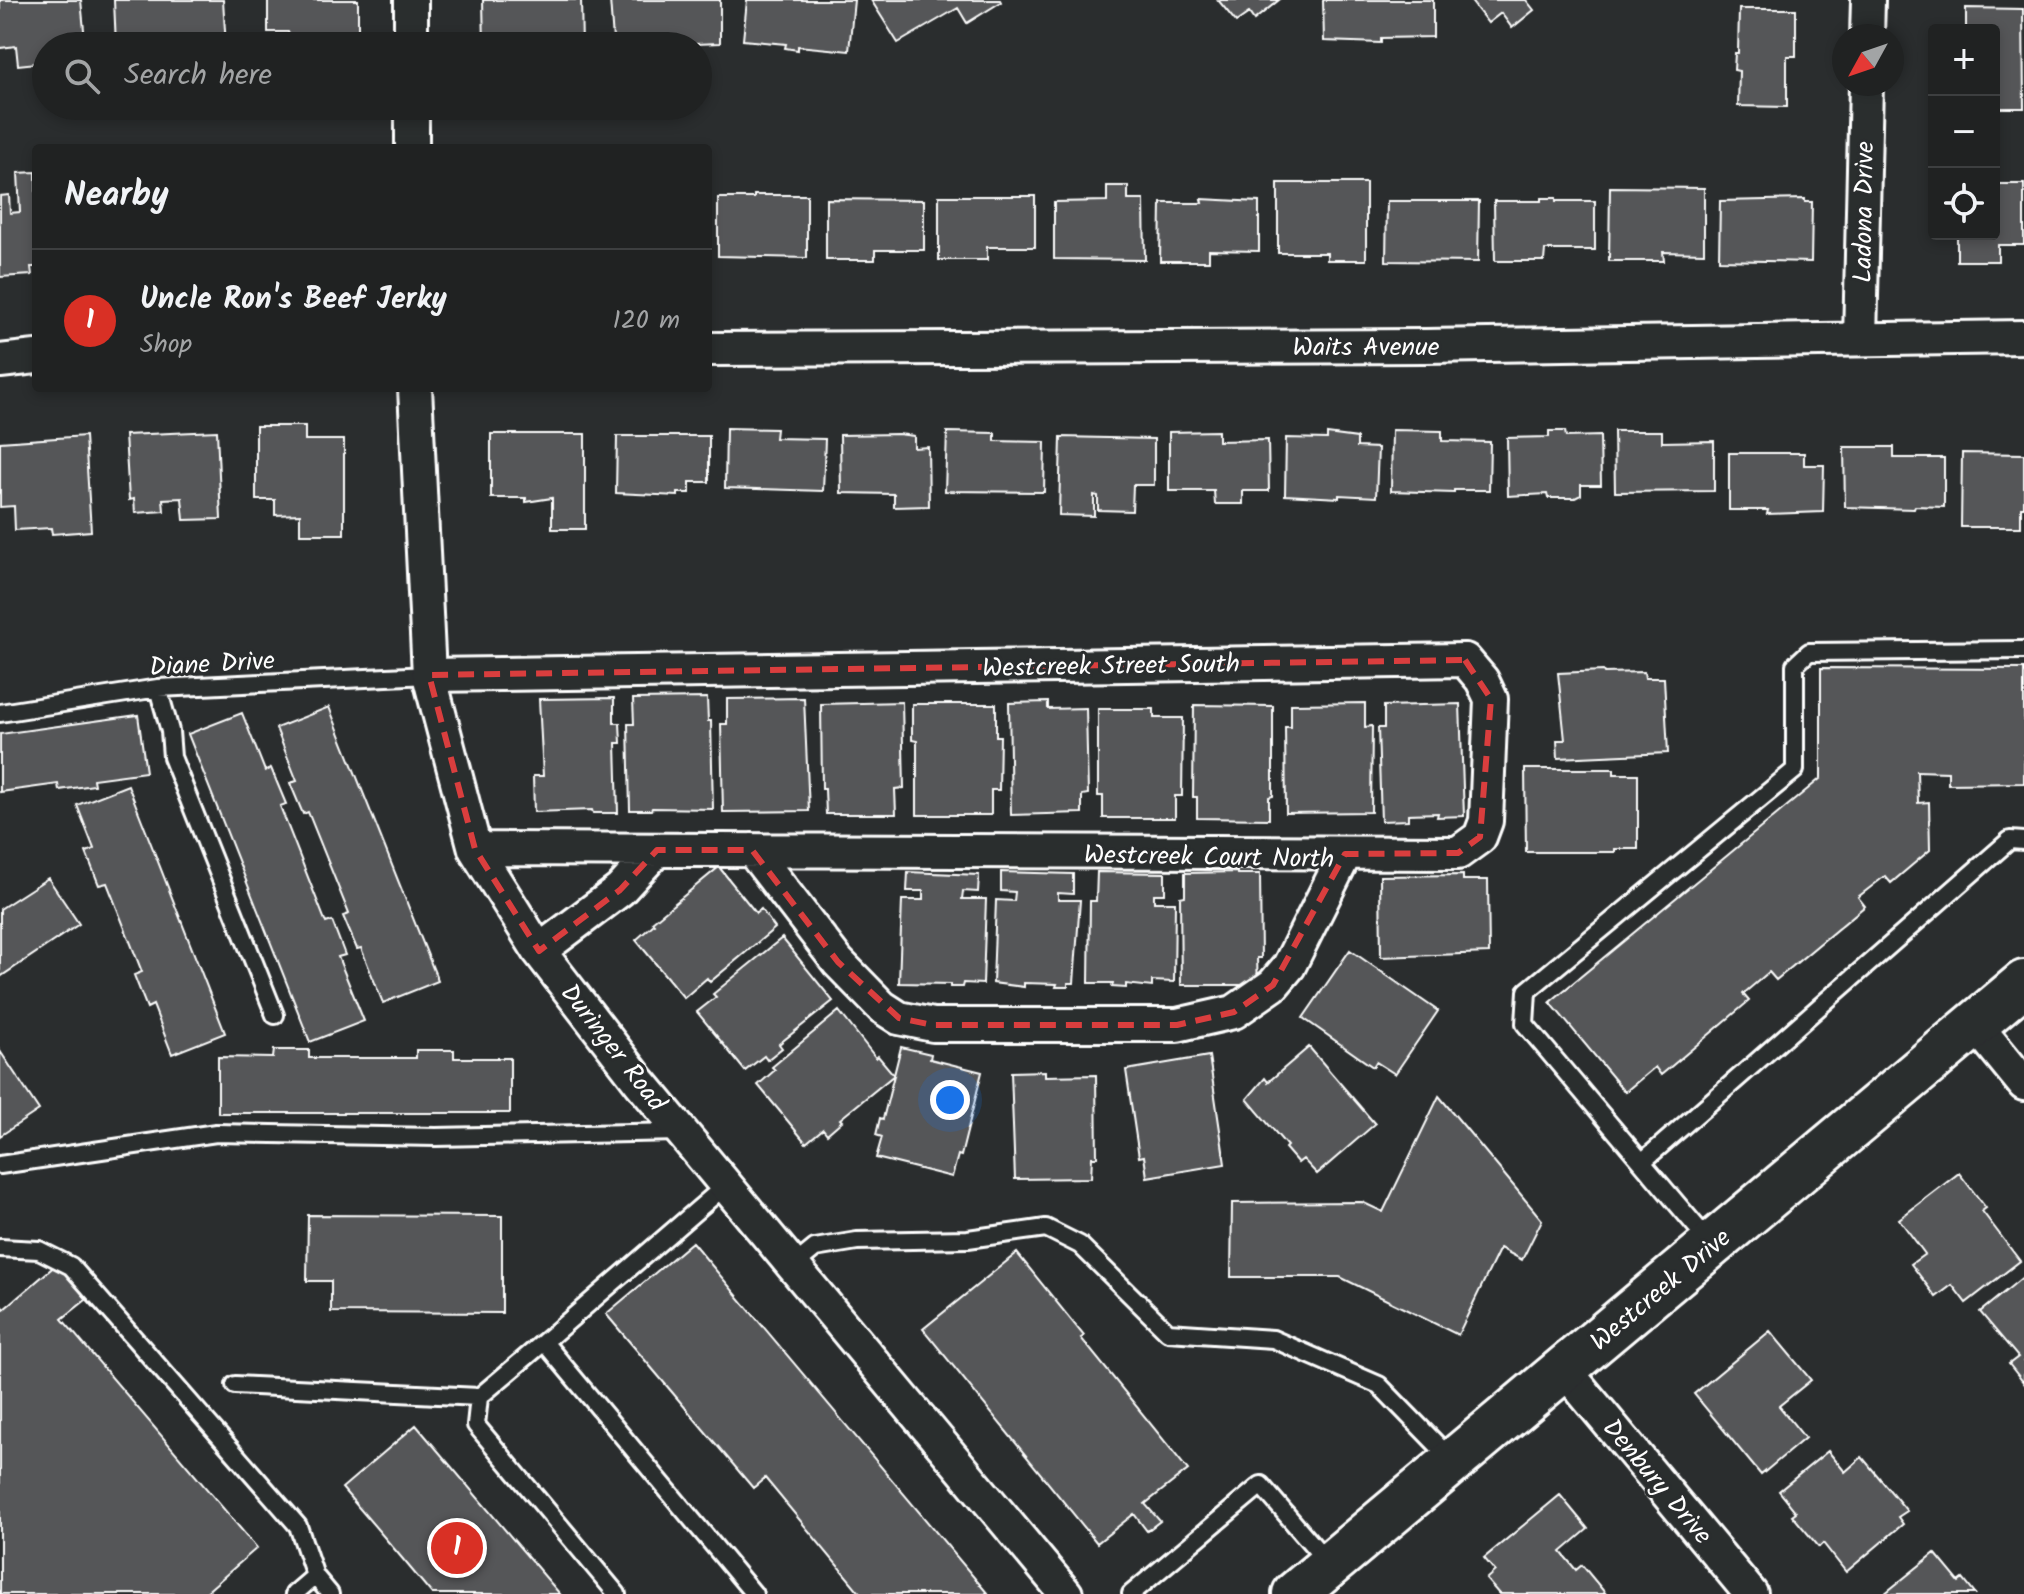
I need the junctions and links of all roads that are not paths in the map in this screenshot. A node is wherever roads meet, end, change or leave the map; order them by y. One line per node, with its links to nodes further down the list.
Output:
1 (411, 0): 4 (street)
2 (1868, 0): 3 (street)
3 (1867, 24)
4 (411, 32)
5 (1866, 96): 9 (street, Ladona Drive)
6 (412, 120): 7 (street)
7 (412, 144)
8 (2024, 337): 9 (street, Waits Avenue)
9 (1860, 339): 10 (street, Waits Avenue)
10 (712, 349)
11 (32, 357): 12 (street)
12 (0, 361)
13 (415, 392): 15 (street, Duringer Road)
14 (2024, 650): 29 (lane)
15 (429, 675): 16 (lane, Diane Drive); 19 (street, Duringer Road); 22 (street, Westcreek Street South)
16 (158, 688): 17 (lane, Diane Drive); 25 (lane)
17 (0, 713)
18 (2024, 841): 29 (lane)
19 (475, 849): 20 (street, Westcreek Court North); 23 (street, Duringer Road)
20 (657, 850): 21 (street, Westcreek Court North); 23 (street)
21 (752, 850): 22 (street, Westcreek Court North); 22 (street, Westcreek Court North)
22 (1345, 854)
23 (539, 951): 28 (street, Duringer Road)
24 (2024, 983): 26 (street, Westcreek Drive)
25 (275, 1015)
26 (1975, 1024): 27 (street); 32 (street, Westcreek Drive)
27 (2024, 1084)
28 (681, 1132): 30 (lane); 31 (street, Duringer Road)
29 (1642, 1162): 32 (lane)
30 (0, 1165)
31 (726, 1185): 34 (street, Duringer Road); 35 (lane)
32 (1712, 1245): 36 (street, Westcreek Drive)
33 (0, 1248): 41 (lane)
34 (793, 1266): 39 (lane); 46 (street, Duringer Road)
35 (544, 1342): 38 (lane); 45 (lane)
36 (1564, 1369): 39 (street, Westcreek Drive); 49 (street, Denbury Drive)
37 (235, 1385): 38 (lane)
38 (479, 1397): 44 (lane)
39 (1453, 1461): 40 (street, Westcreek Drive)
40 (1330, 1565): 47 (lane); 48 (street, Westcreek Drive)
41 (315, 1576): 42 (lane); 43 (lane)
42 (294, 1594)
43 (330, 1594)
44 (617, 1594)
45 (754, 1594)
46 (1066, 1594)
47 (1131, 1594)
48 (1295, 1594)
49 (1751, 1594)

